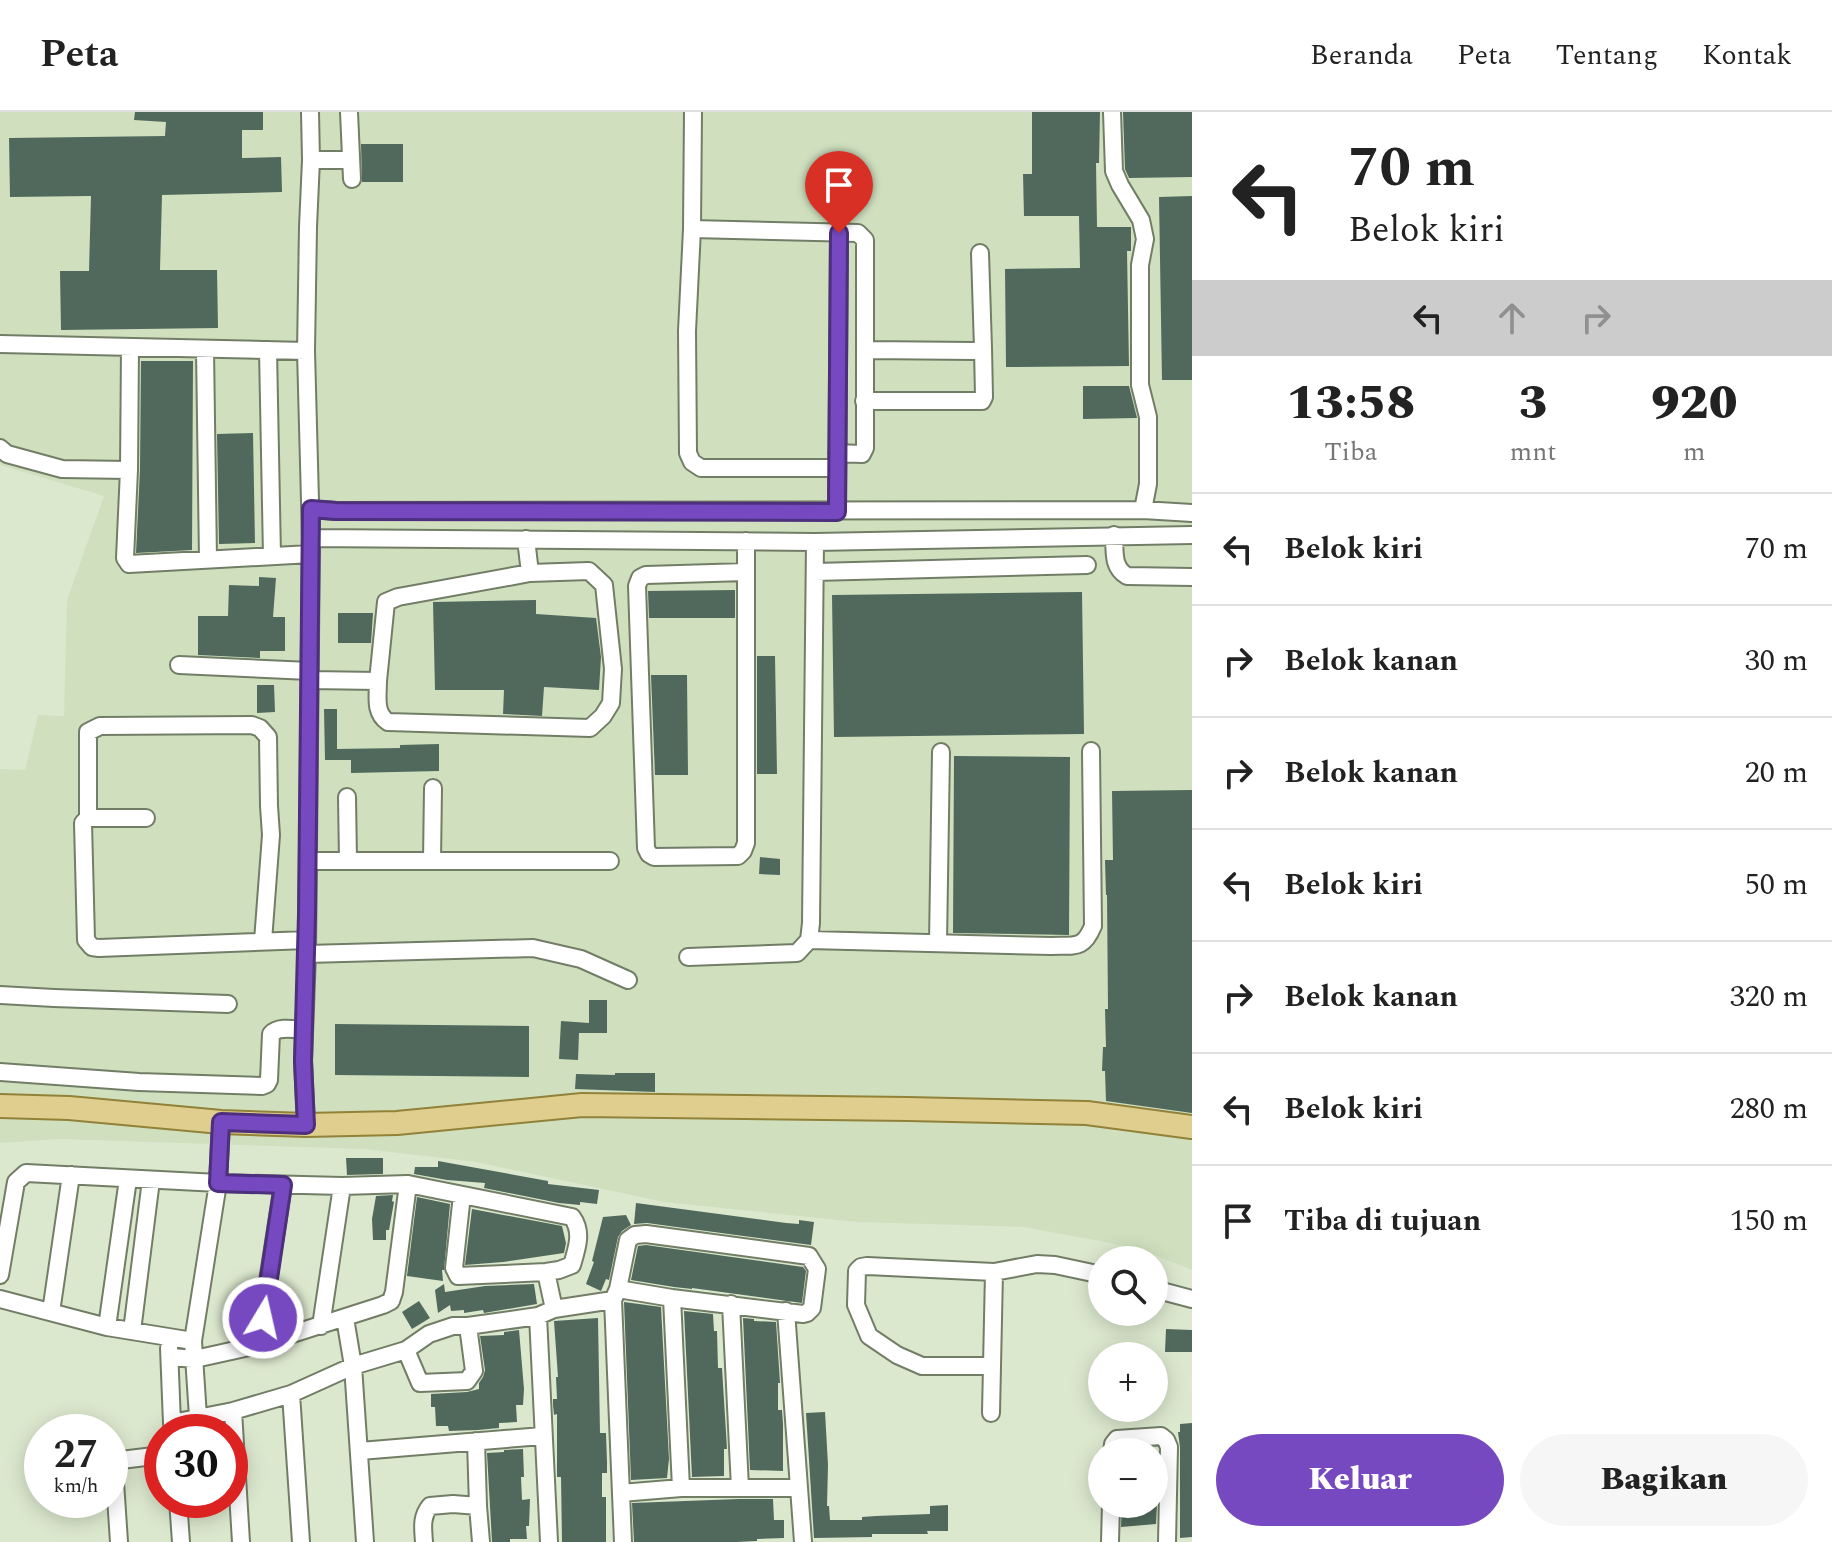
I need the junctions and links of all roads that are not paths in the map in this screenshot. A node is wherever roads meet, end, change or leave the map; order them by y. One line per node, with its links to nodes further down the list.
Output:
1 (310, 112): 5 (street)
2 (349, 112): 6 (street)
3 (693, 112): 8 (street)
4 (1112, 112): 23 (street)
5 (311, 160): 6 (street); 17 (street)
6 (350, 160): 7 (street)
7 (352, 179)
8 (692, 229): 9 (street); 20 (street)
9 (839, 233): 16 (street); 20 (street)
10 (980, 253): 13 (street)
11 (0, 344): 12 (street)
12 (130, 347): 14 (street); 21 (street)
13 (983, 348): 16 (street); 18 (street)
14 (205, 349): 15 (street); 33 (street)
15 (268, 350): 17 (street); 32 (street)
16 (866, 350): 18 (street)
17 (306, 351): 22 (street)
18 (864, 401): 20 (street)
19 (0, 448): 21 (street)
20 (837, 460): 24 (street)
21 (129, 470): 33 (street)
22 (311, 509): 24 (street); 31 (street)
23 (1143, 510): 24 (street); 25 (street)
24 (837, 512)
25 (1192, 513)
26 (1114, 535): 27 (street); 30 (street); 38 (street)
27 (1192, 535)
28 (526, 539): 29 (street); 31 (street); 37 (street)
29 (746, 541): 30 (street); 35 (street)
30 (815, 542): 36 (street)
31 (311, 546): 32 (street); 40 (street)
32 (272, 556): 33 (street)
33 (208, 560)
34 (1087, 565): 36 (street)
35 (746, 572): 35 (street)
36 (815, 572): 52 (street)
37 (530, 573): 41 (street); 41 (street)
38 (1192, 577)
39 (179, 665): 40 (street)
40 (310, 675): 41 (street); 48 (street)
41 (378, 681)
42 (1091, 751): 54 (street)
43 (941, 752): 54 (street)
44 (433, 788): 50 (street)
45 (347, 797): 49 (street)
46 (88, 818): 47 (street); 53 (street); 53 (street)
47 (146, 818)
48 (308, 861): 49 (street); 55 (street)
49 (348, 861): 50 (street)
50 (432, 861): 51 (street)
51 (610, 861)
52 (809, 940): 54 (street); 56 (street)
53 (263, 941): 55 (street)
54 (938, 943)
55 (307, 947): 57 (street); 60 (street)
56 (688, 957)
57 (628, 980)
58 (0, 995): 59 (street)
59 (228, 1004)
60 (304, 1030): 61 (street); 63 (street)
61 (0, 1072)
62 (0, 1106): 65 (main road)
63 (306, 1125): 64 (main road); 65 (main road)
64 (1192, 1127)
65 (220, 1132): 69 (street)
66 (71, 1175): 67 (street); 77 (street); 86 (street)
67 (128, 1179): 68 (street); 91 (street)
68 (151, 1180): 69 (street); 92 (street)
69 (218, 1183): 71 (street); 94 (street)
70 (408, 1184): 72 (street); 73 (street); 88 (street)
71 (283, 1185): 72 (street); 95 (street)
72 (342, 1186): 89 (street)
73 (462, 1195): 74 (street); 74 (street)
74 (546, 1272): 84 (street)
75 (994, 1272): 76 (street); 100 (street); 100 (street)
76 (1088, 1272)
77 (0, 1275)
78 (1168, 1293): 82 (street)
79 (615, 1294): 80 (street); 84 (street); 85 (street); 116 (street)
80 (672, 1298): 83 (street); 113 (street)
81 (0, 1299): 86 (street)
82 (1192, 1299)
83 (731, 1304): 85 (street); 114 (street)
84 (554, 1309): 87 (street)
85 (786, 1311): 115 (street)
86 (51, 1312): 91 (street)
87 (538, 1316): 90 (street); 107 (street)
88 (345, 1318): 89 (street); 99 (street)
89 (321, 1326): 95 (street)
90 (468, 1326): 96 (street); 96 (street)
91 (107, 1327): 92 (street)
92 (132, 1331): 93 (street)
93 (166, 1336): 94 (street); 97 (street)
94 (193, 1341): 98 (street)
95 (258, 1345): 98 (street)
96 (406, 1350): 99 (street)
97 (171, 1357): 98 (street); 104 (street)
98 (195, 1359): 105 (street)
99 (353, 1366): 101 (street); 112 (street)
100 (992, 1366): 103 (street)
101 (291, 1394): 102 (street); 126 (street)
102 (233, 1411): 106 (street); 125 (street)
103 (991, 1413)
104 (172, 1414)
105 (198, 1414)
106 (216, 1414)
107 (542, 1436): 110 (street); 130 (street)
108 (1132, 1438): 109 (street)
109 (1164, 1438)
110 (476, 1441): 112 (street); 118 (street)
111 (1168, 1445): 117 (street)
112 (360, 1451): 127 (street)
113 (681, 1488): 114 (street); 116 (street)
114 (740, 1488): 115 (street)
115 (798, 1488): 132 (street)
116 (621, 1493): 131 (street)
117 (1168, 1494)
118 (478, 1506): 128 (street); 129 (street)
119 (117, 1518): 123 (street)
120 (179, 1518): 124 (street)
121 (1111, 1518): 133 (street)
122 (1168, 1518): 134 (street)
123 (119, 1542)
124 (181, 1542)
125 (241, 1542)
126 (301, 1542)
127 (365, 1542)
128 (424, 1542)
129 (481, 1542)
130 (549, 1542)
131 (623, 1542)
132 (803, 1542)
133 (1110, 1542)
134 (1167, 1542)

